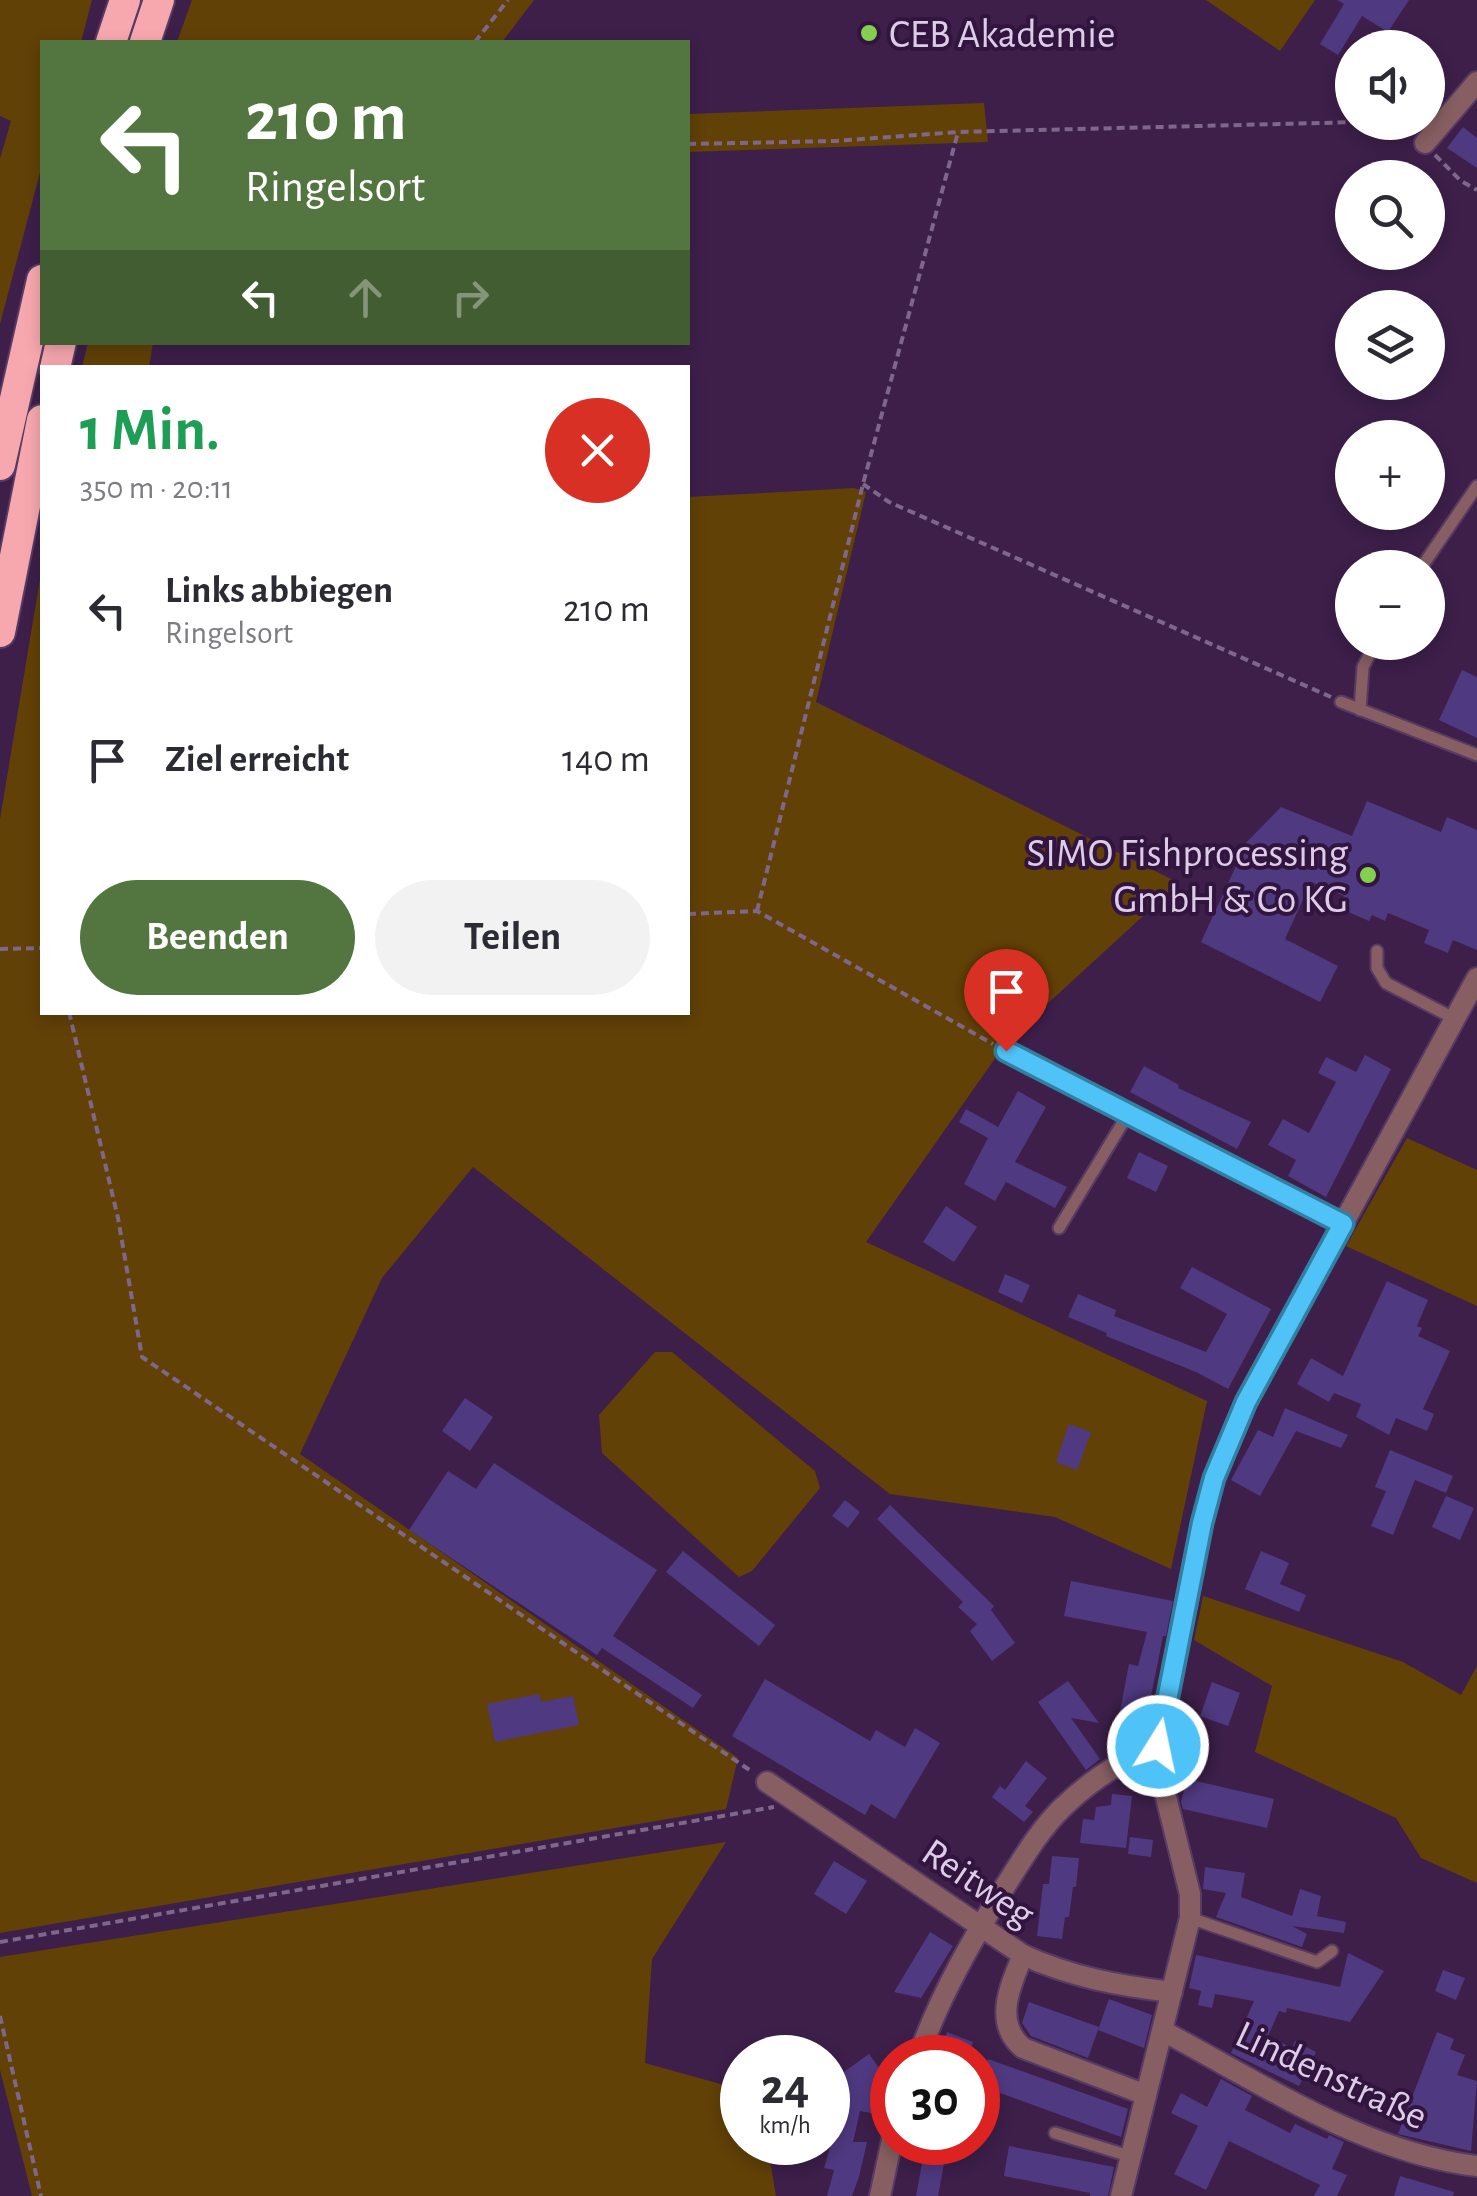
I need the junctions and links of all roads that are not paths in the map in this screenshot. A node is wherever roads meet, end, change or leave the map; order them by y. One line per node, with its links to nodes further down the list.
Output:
1 (125, 0): 3 (highway)
2 (160, 0): 4 (highway)
3 (112, 40)
4 (146, 40)
5 (1476, 86): 6 (street)
6 (1425, 143)
7 (40, 289): 9 (highway)
8 (40, 430): 12 (highway)
9 (0, 465)
10 (1477, 486): 11 (lane)
11 (1433, 550)
12 (0, 632)
13 (1367, 660): 15 (lane)
14 (1341, 702): 15 (lane)
15 (1360, 710): 16 (lane)
16 (1477, 755)
17 (1377, 951): 19 (lane)
18 (1477, 978): 19 (street)
19 (1455, 1019): 22 (street)
20 (1006, 1051): 21 (lane)
21 (1128, 1114): 22 (lane); 23 (lane)
22 (1343, 1224): 24 (street)
23 (1059, 1228)
24 (1158, 1746): 26 (street); 27 (street)
25 (767, 1782): 27 (street, Reitweg)
26 (1190, 1918): 28 (lane); 30 (street)
27 (980, 1926): 29 (street, Reitweg); 32 (street)
28 (1332, 1951)
29 (1023, 1955): 30 (street, Reitweg); 33 (street)
30 (1172, 1992): 31 (street)
31 (1163, 2031): 33 (street); 37 (street, Lindenstraße)
32 (927, 2035)
33 (1146, 2095): 35 (street)
34 (1055, 2133): 35 (lane)
35 (1129, 2156): 39 (street)
36 (887, 2165): 38 (street)
37 (1477, 2166)
38 (880, 2196)
39 (1121, 2196)

